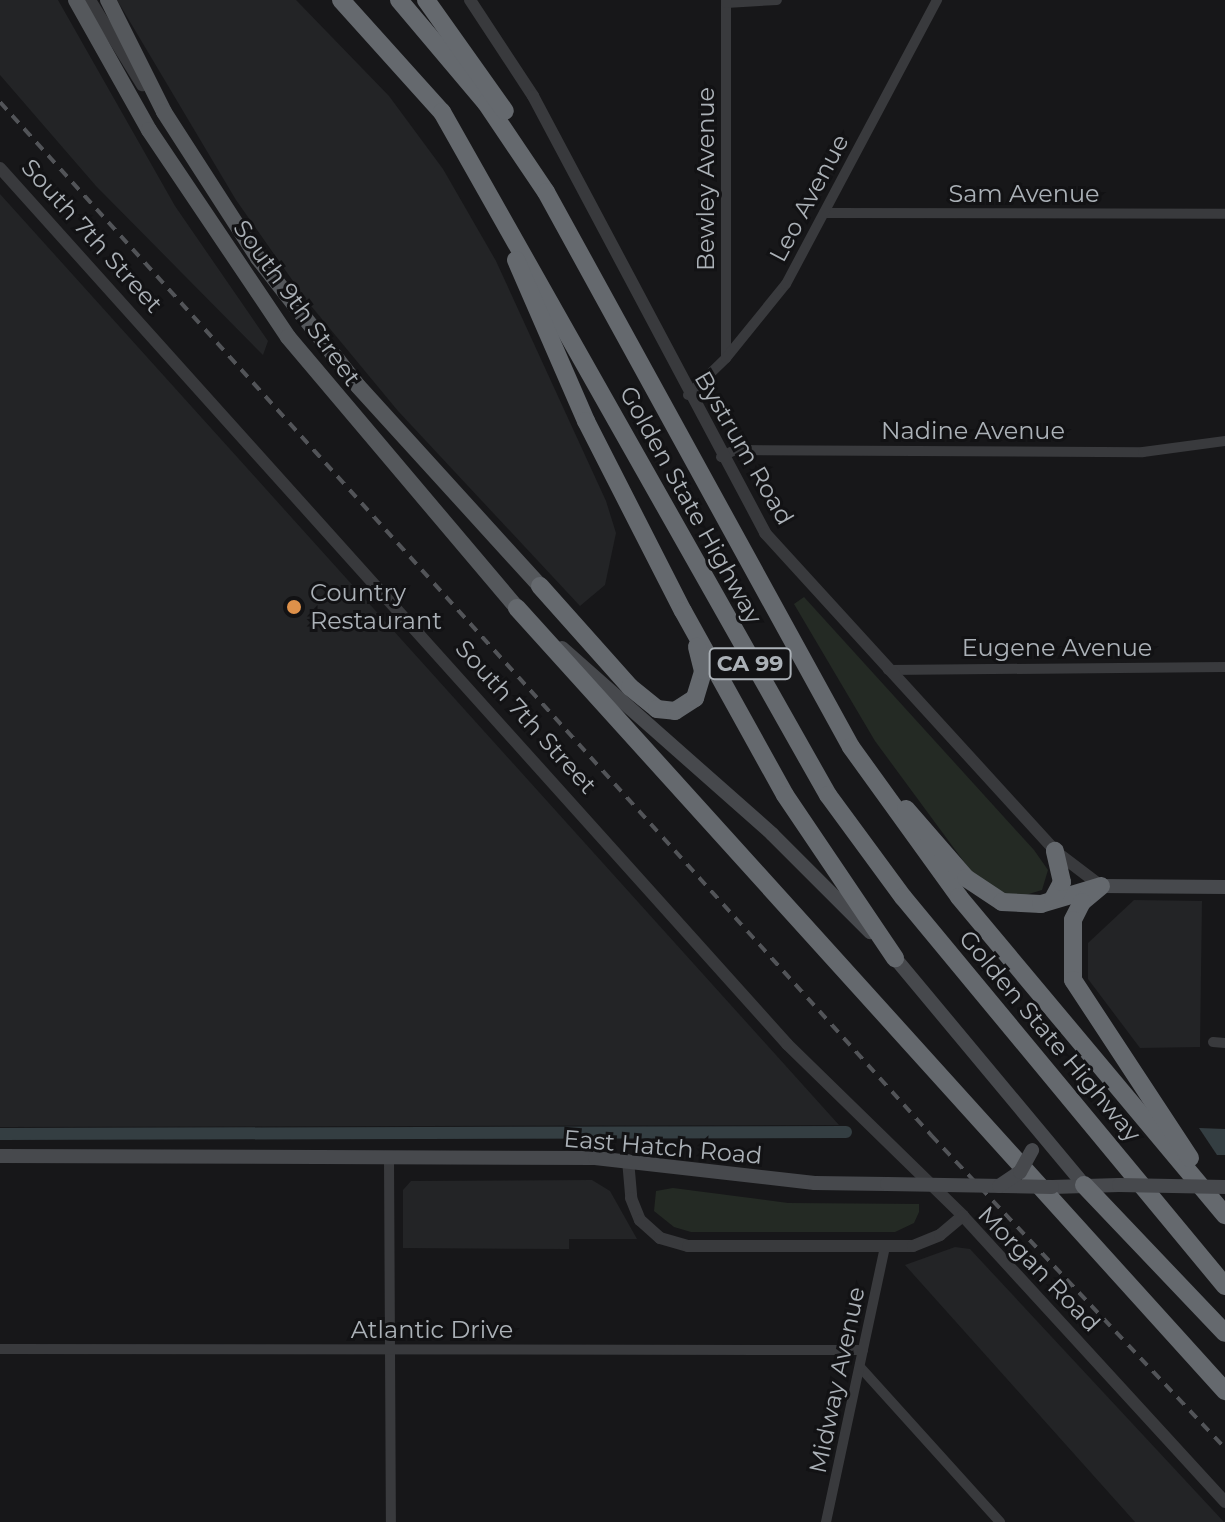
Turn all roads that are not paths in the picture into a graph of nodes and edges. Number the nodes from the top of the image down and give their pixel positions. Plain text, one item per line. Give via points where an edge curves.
1 (76, 0) edge
2 (90, 0) edge
3 (108, 0) edge
4 (341, 0) edge
5 (399, 0) edge
6 (426, 0) edge
7 (470, 0) edge
8 (777, 0) edge
9 (937, 0) edge
10 (726, 2) edge
11 (164, 112) junction
12 (0, 168) edge
13 (485, 184) junction
14 (546, 192) junction
15 (824, 213) junction
16 (1225, 214) edge
17 (258, 258) junction
18 (240, 270) junction
19 (726, 358) junction
20 (688, 395) junction
21 (1225, 441) edge
22 (721, 457) junction
23 (540, 586) joint
24 (517, 608) junction
25 (683, 611) junction
26 (1225, 667) edge
27 (888, 670) junction
28 (851, 747) junction
29 (1055, 851) junction
30 (1101, 886) junction
31 (1225, 887) edge
32 (1053, 899) junction
33 (895, 958) junction
34 (1213, 1042) dead end
35 (1225, 1043) edge
36 (1023, 1111) junction
37 (0, 1156) edge
38 (389, 1159) junction
39 (628, 1160) junction
40 (1084, 1185) junction
41 (999, 1186) junction
42 (1225, 1187) edge
43 (1224, 1213) edge
44 (963, 1216) junction
45 (885, 1246) junction
46 (1225, 1286) edge
47 (1225, 1333) edge
48 (0, 1349) edge
49 (390, 1350) junction
50 (863, 1350) junction
51 (860, 1367) junction
52 (1225, 1391) edge
53 (1225, 1502) edge
54 (391, 1522) edge
55 (826, 1522) edge
56 (1000, 1522) edge

1 - 18 main road, South 9th Street via 149,130
2 - 11 street
3 - 11 main road, South 9th Street
4 - 13 highway, Golden State Highway / CA 99 via 442,112
5 - 14 highway, Golden State Highway / CA 99 via 477,91
6 - 14 highway via 491,88
7 - 20 street, Bystrum Road via 533,96
8 - 10 street
9 - 15 street, Leo Avenue
10 - 19 street, Bewley Avenue
11 - 17 main road, South 9th Street
12 - 44 street, South 7th Street via 787,1044
13 - 25 highway via 586,421
13 - 46 highway, Golden State Highway / CA 99 via 828,795 903,897
14 - 28 highway, Golden State Highway / CA 99
15 - 16 street, Sam Avenue
15 - 19 street, Leo Avenue via 786,284
17 - 18 main road
17 - 23 main road, South 9th Street via 358,386
18 - 24 main road, South 9th Street via 344,407
19 - 20 street, Leo Avenue
20 - 22 street, Bystrum Road
21 - 22 street, Nadine Avenue via 1143,452 735,450
22 - 27 street, Bystrum Road via 765,533
23 - 25 highway via 630,687 657,709 675,711 689,704 702,686 700,655
24 - 33 main road via 772,834
24 - 52 highway
25 - 33 highway via 800,820
26 - 27 street, Eugene Avenue
27 - 29 street, Bystrum Road
28 - 32 highway via 979,890 1015,905
28 - 43 highway, Golden State Highway / CA 99 via 959,897
29 - 30 street, Bystrum Road
29 - 32 highway via 1062,882
30 - 31 main road
30 - 32 highway
30 - 43 highway via 1082,902 1073,920 1073,980
33 - 36 main road
34 - 35 street
36 - 40 main road
36 - 41 main road, bridge via 1032,1150 1020,1172
37 - 38 main road, East Hatch Road
38 - 39 main road, East Hatch Road
38 - 49 street
39 - 41 main road, East Hatch Road, bridge via 815,1183
39 - 45 street, Morgan Road via 631,1198 640,1220 673,1244
40 - 41 main road, East Hatch Road, bridge
40 - 42 main road, East Hatch Road, bridge
40 - 47 highway
44 - 45 street, Morgan Road via 928,1240
44 - 53 street, Morgan Road
45 - 50 street, Midway Avenue
48 - 49 street, Atlantic Drive
49 - 50 street, Atlantic Drive
49 - 54 street
50 - 51 street, Midway Avenue
51 - 55 street, Midway Avenue
51 - 56 street

